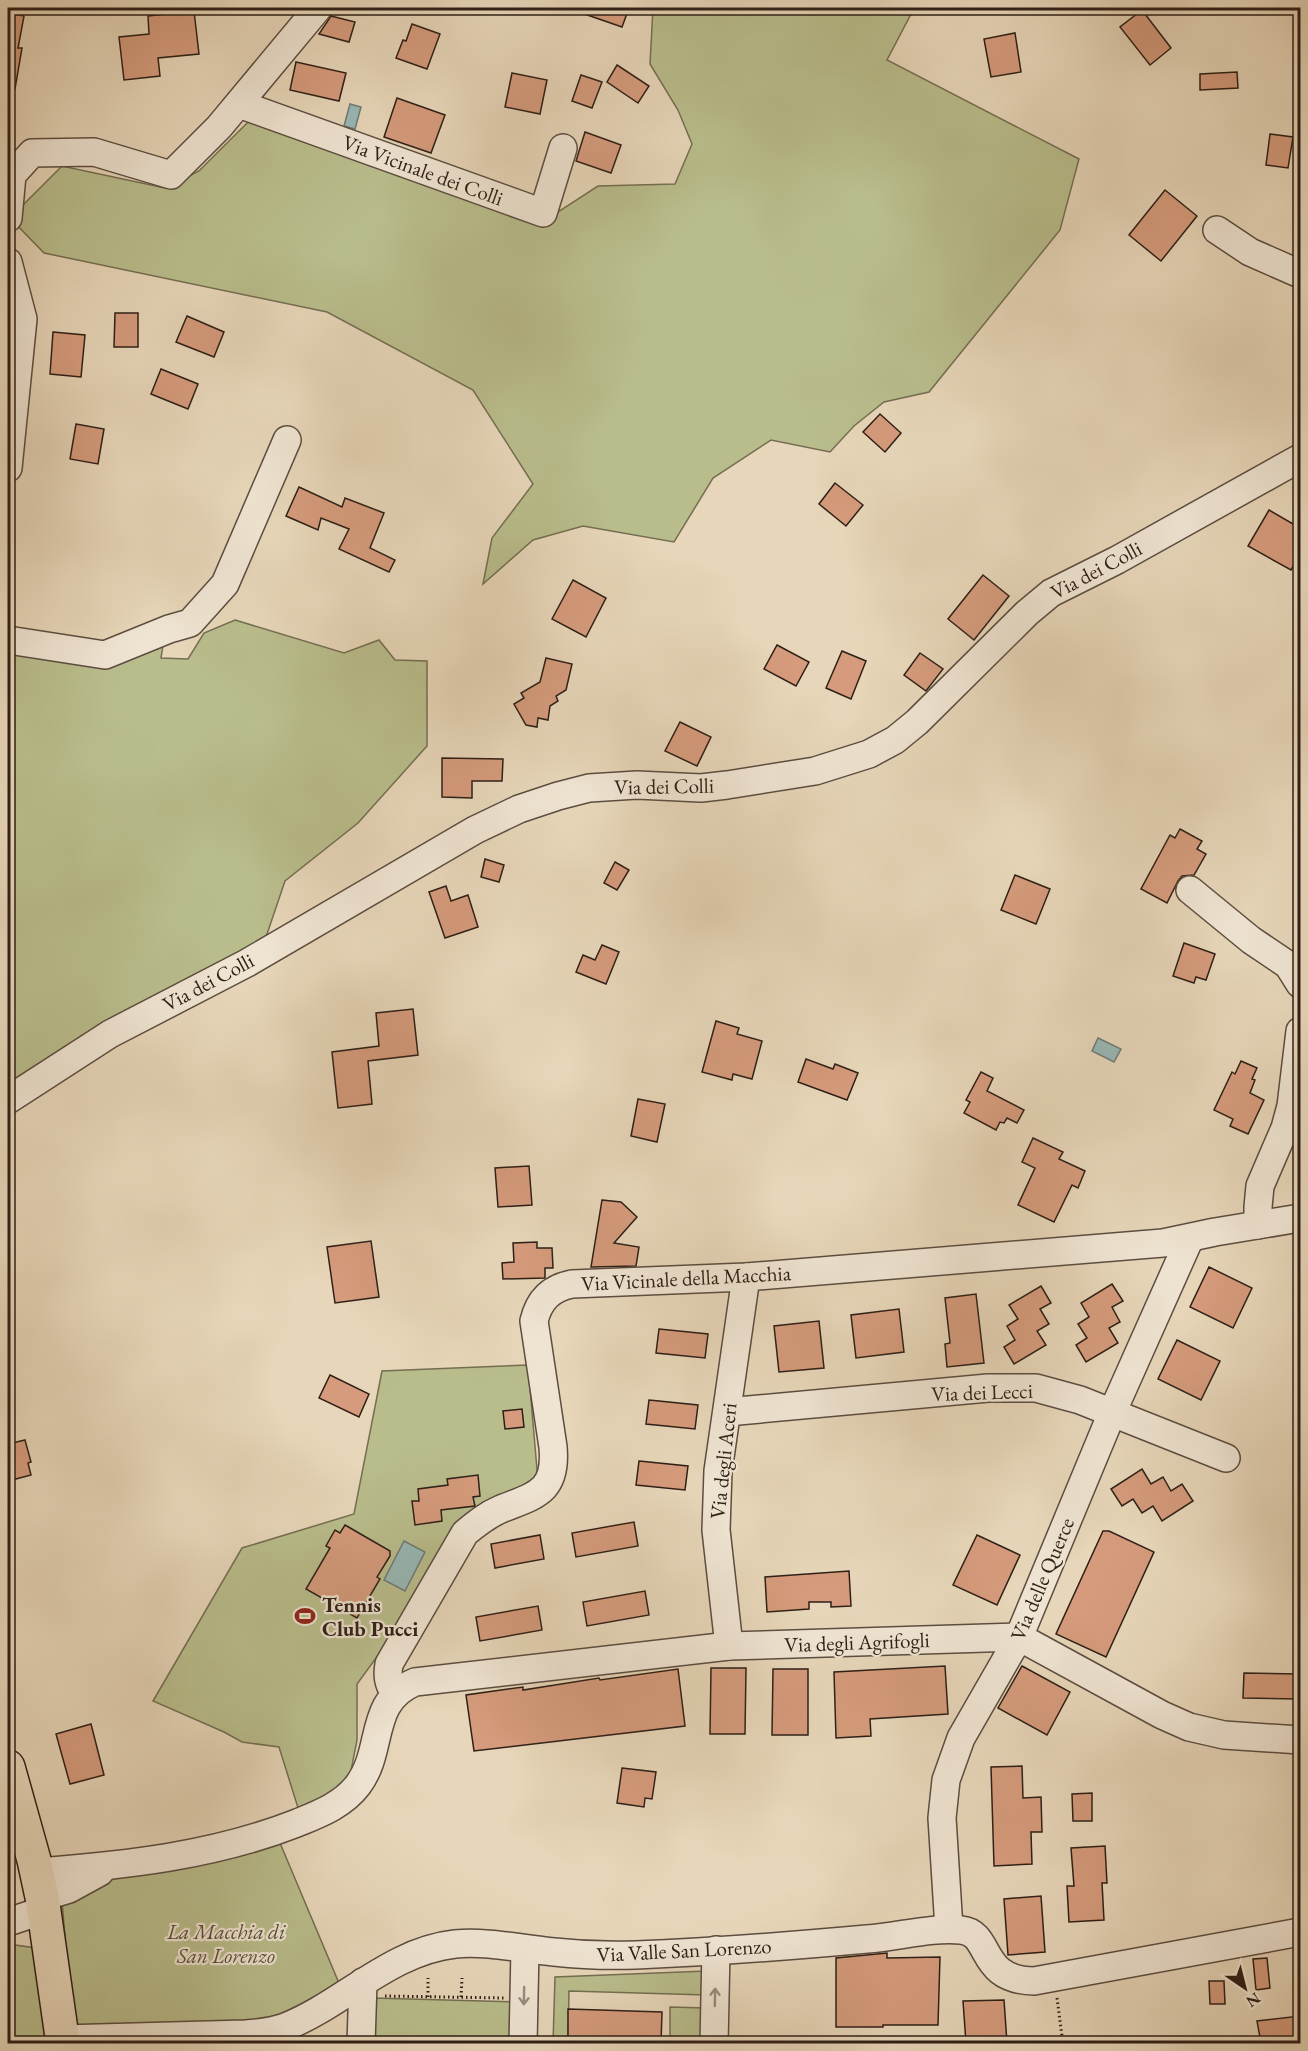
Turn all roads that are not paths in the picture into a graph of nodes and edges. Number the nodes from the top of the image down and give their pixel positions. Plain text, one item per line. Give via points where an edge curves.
1 (318, 8) edge
2 (239, 104) junction
3 (563, 148) dead end
4 (8, 218) edge
5 (1217, 230) dead end
6 (8, 262) edge
7 (1300, 274) edge
8 (12, 377) edge
9 (287, 440) dead end
10 (1300, 458) edge
11 (8, 468) edge
12 (8, 640) edge
13 (1190, 890) dead end
14 (1300, 984) edge
15 (1300, 1030) edge
16 (8, 1100) edge
17 (1300, 1218) edge
18 (1258, 1225) junction
19 (1190, 1238) junction
20 (746, 1277) junction
21 (727, 1412) junction
22 (1112, 1413) junction
23 (1226, 1458) dead end
24 (1019, 1637) junction
25 (729, 1646) junction
26 (395, 1694) junction
27 (1300, 1740) edge
28 (8, 1769) edge
29 (41, 1893) junction
30 (8, 1922) edge
31 (949, 1929) junction
32 (1300, 1932) edge
33 (525, 1948) junction
34 (716, 1950) junction
35 (368, 1980) junction
36 (62, 2041) edge
37 (361, 2043) edge
38 (523, 2043) edge
39 (714, 2043) edge

1 - 2 street
2 - 3 street, Via Vicinale dei Colli via 543,213
2 - 4 street via 171,175 94,152 32,153 12,175
5 - 7 street via 1250,252
6 - 8 street via 23,319
8 - 11 street
9 - 12 street via 225,584 190,623 105,655
10 - 16 street, Via dei Colli via 1052,593 917,722 869,754 815,771 727,785 589,788 519,809 475,830 247,963 110,1034
13 - 14 street via 1288,965
15 - 18 street via 1291,1106 1260,1186
17 - 18 street, Via Vicinale della Macchia
18 - 19 street, Via Vicinale della Macchia
19 - 20 street, Via Vicinale della Macchia via 1163,1244
19 - 22 street, Via delle Querce
20 - 21 street, Via degli Aceri
20 - 26 street, Via Vicinale della Macchia via 572,1284 544,1297 534,1326 555,1462 552,1476 533,1497 482,1519 465,1533 389,1664 389,1685
21 - 22 street, Via dei Lecci via 1014,1387 1061,1393
21 - 25 street, Via degli Aceri via 718,1470 716,1530
22 - 23 street, Via dei Lecci
22 - 24 street, Via delle Querce
24 - 25 street, Via degli Agrifogli
24 - 27 street via 1189,1727 1237,1737
24 - 31 street, Via delle Querce via 961,1738 946,1780 942,1818
25 - 26 street, Via degli Agrifogli via 423,1680
26 - 29 street via 379,1722 367,1770 353,1791 334,1806 247,1841 112,1866
28 - 29 main road
29 - 30 street
29 - 36 main road
31 - 32 street, Via Valle San Lorenzo via 975,1935 996,1969 1006,1976 1026,1980
31 - 34 street, Via Valle San Lorenzo
33 - 34 street, Via Valle San Lorenzo via 582,1955
33 - 35 street, Via Valle San Lorenzo via 447,1945 407,1958
33 -> 38 street
39 -> 34 street
35 - 36 street, Via Valle San Lorenzo via 298,2021 272,2031
35 - 37 street

